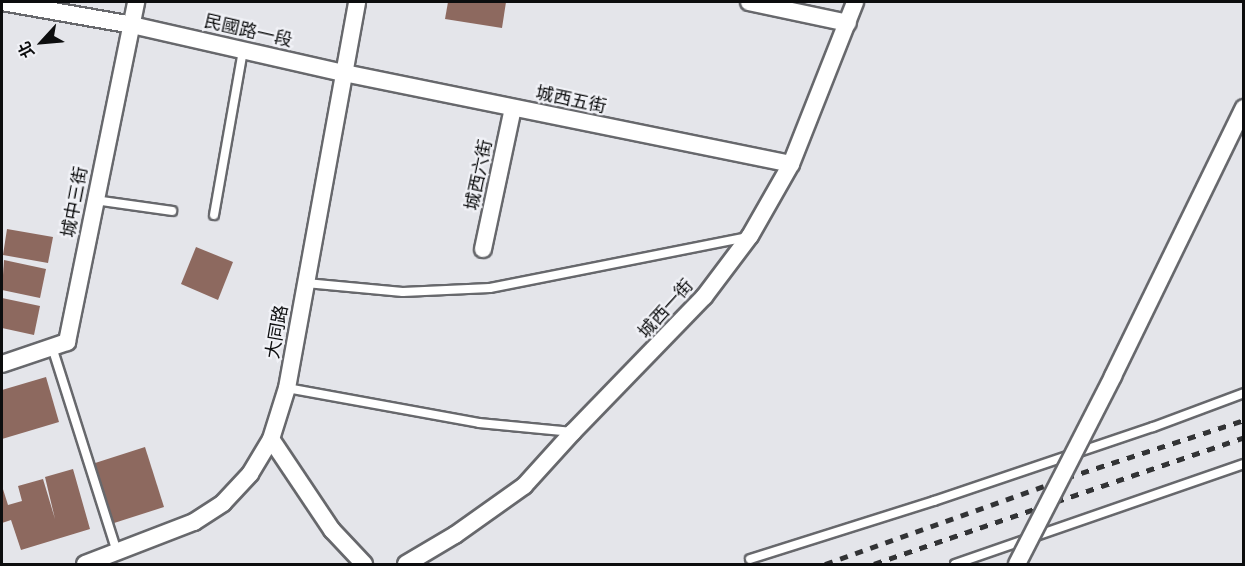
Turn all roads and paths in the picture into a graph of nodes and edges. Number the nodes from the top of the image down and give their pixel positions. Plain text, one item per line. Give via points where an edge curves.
1 (2, 2) edge
2 (136, 2) edge
3 (357, 2) edge
4 (749, 2) edge
5 (855, 2) edge
6 (848, 23) junction
7 (132, 25) junction
8 (243, 50) junction
9 (344, 73) junction
10 (513, 108) junction
11 (1244, 108) edge
12 (791, 164) junction
13 (95, 200) junction
14 (172, 211) dead end
15 (214, 215) dead end
16 (750, 236) junction
17 (483, 249) dead end
18 (306, 283) junction
19 (52, 347) junction
20 (2, 364) edge
21 (287, 388) junction
22 (1244, 393) edge
23 (573, 432) junction
24 (271, 440) junction
25 (1244, 464) edge
26 (109, 558) edge
27 (750, 558) dead end
28 (85, 564) edge
29 (364, 564) edge
30 (406, 564) edge
31 (955, 564) edge
32 (1017, 564) edge

1 - 7 street, 民國路一段
2 - 7 street, 城中三街
3 - 9 street, 大同路
4 - 6 street
5 - 6 street, 城西一街
6 - 12 street, 城西一街
7 - 8 street, 民國路一段
7 - 13 street, 城中三街
8 - 9 street, 民國路一段
8 - 15 lane
9 - 10 street, 城西五街
9 - 18 street, 大同路
10 - 12 street, 城西五街
10 - 17 street, 城西六街
11 - 32 street, bridge
12 - 16 street, 城西一街
13 - 14 lane
13 - 19 street, 城中三街 via 67,342
16 - 18 lane via 598,269 478,289 403,292
16 - 23 street, 城西一街 via 704,297
18 - 21 street, 大同路
19 - 20 street, 城中三街
19 - 26 lane
21 - 23 lane via 479,423
21 - 24 street, 大同路
22 - 27 lane via 945,497
23 - 30 street, 城西一街 via 524,486
24 - 26 street, 大同路 via 250,474 223,503 194,522
24 - 29 street via 332,530
25 - 31 lane
26 - 28 street, 大同路

